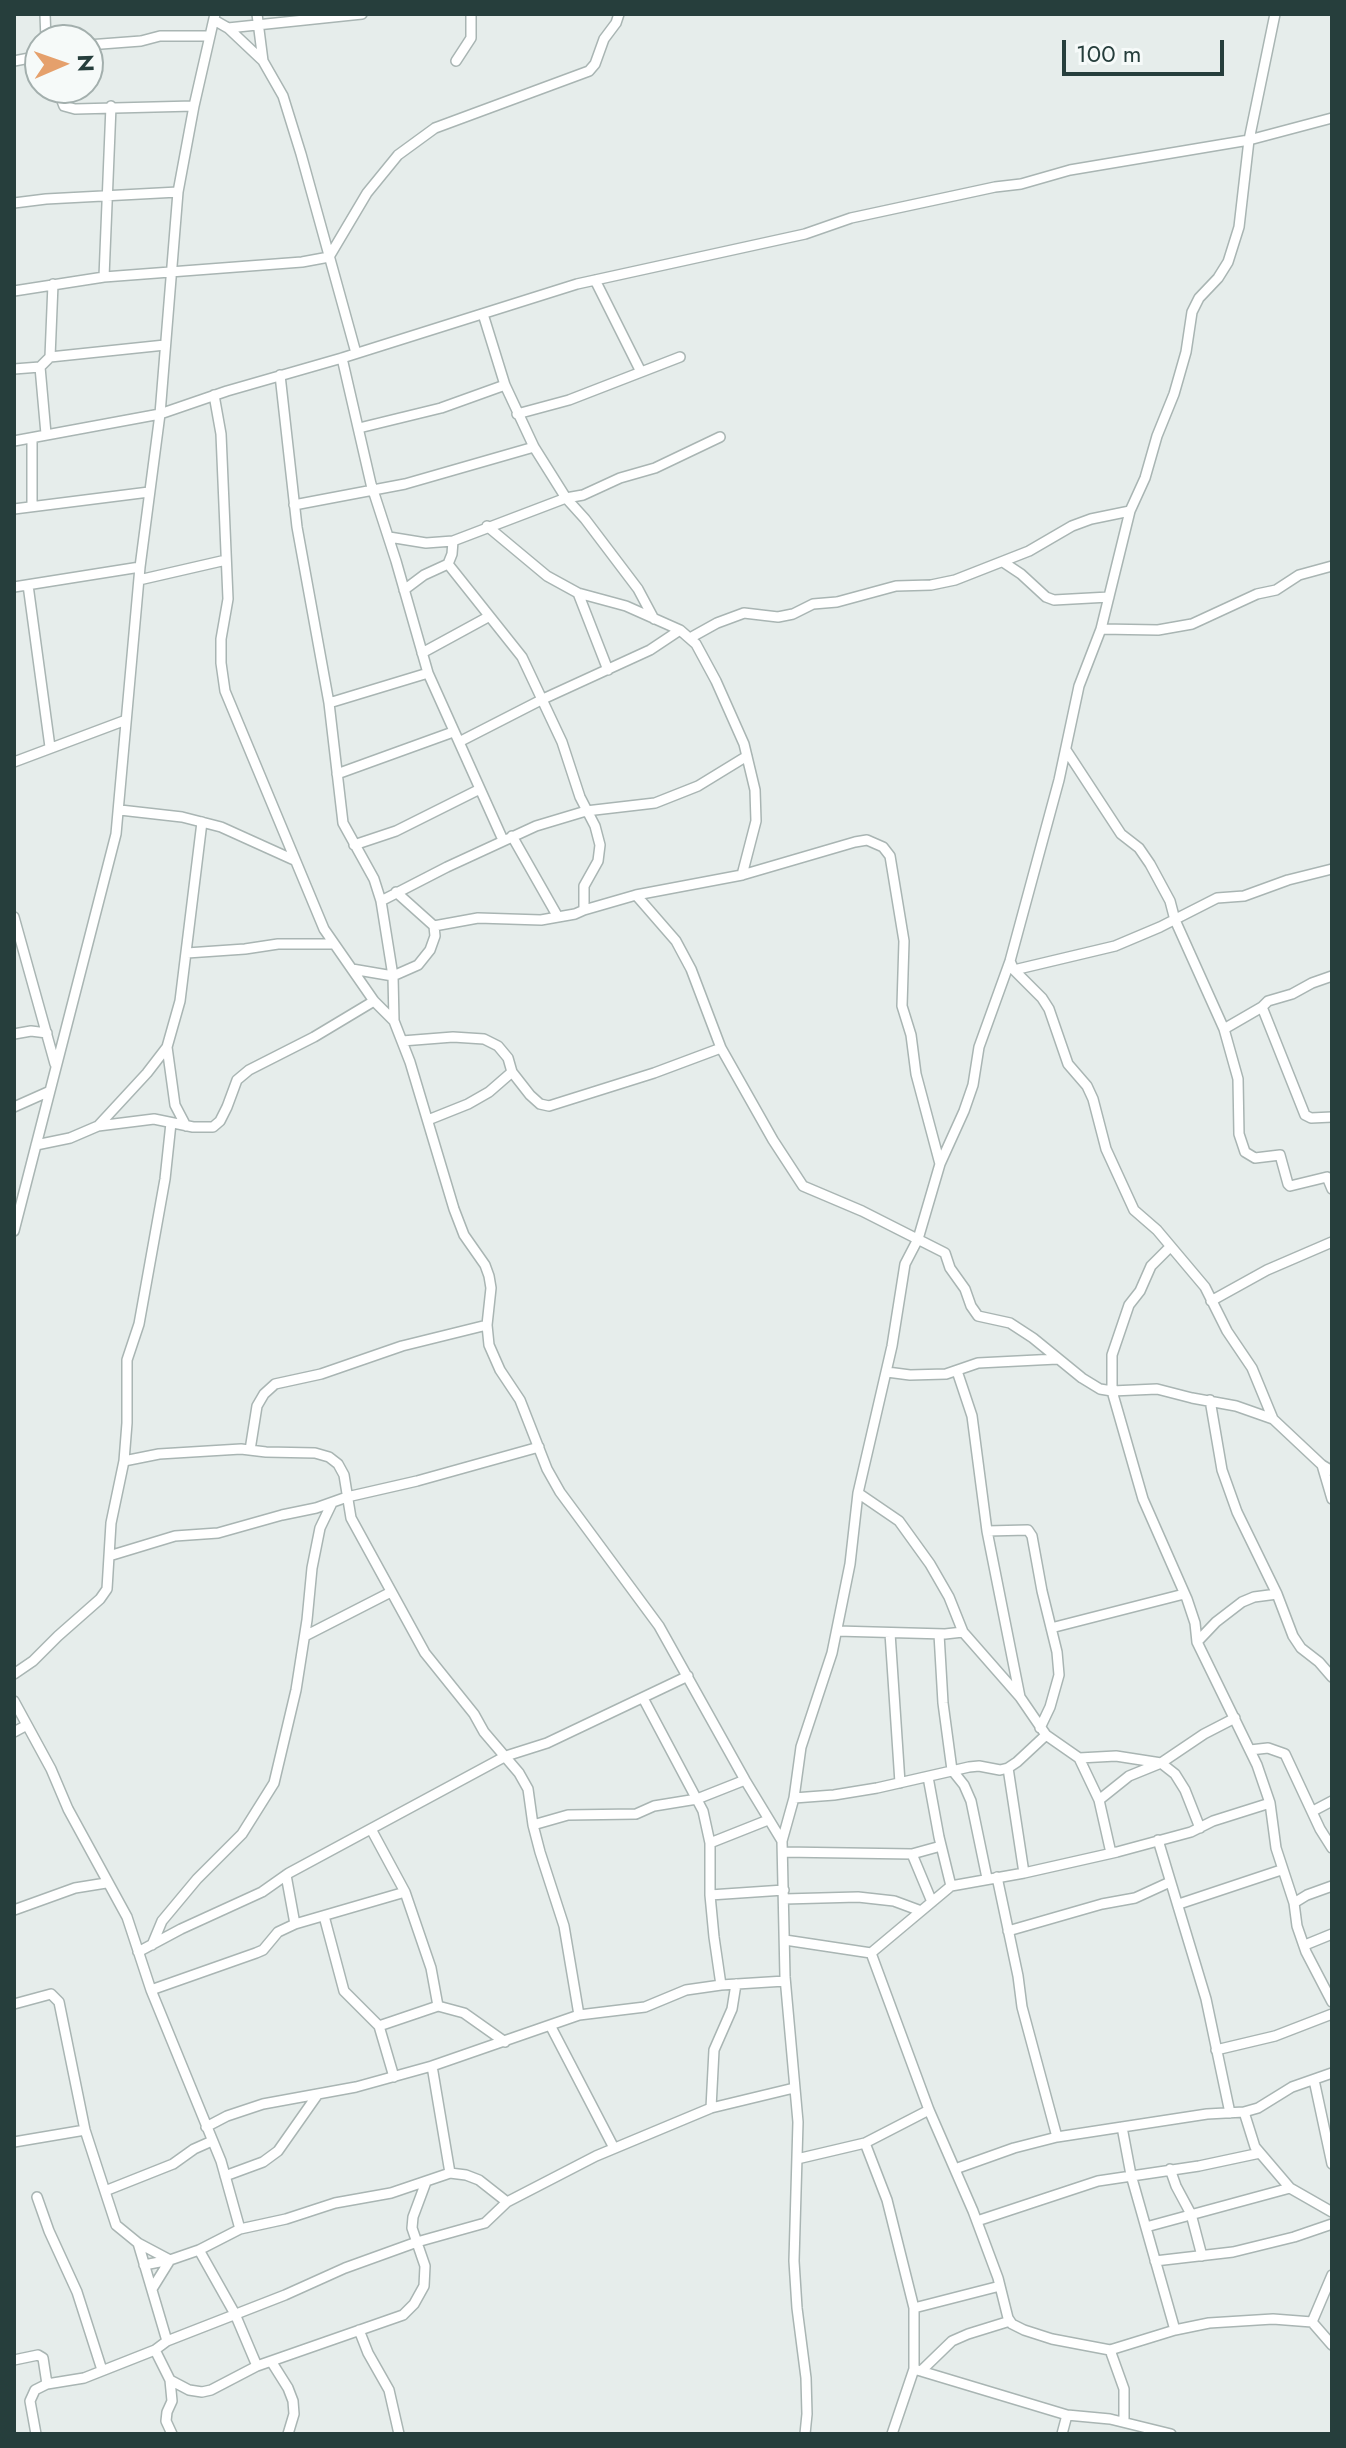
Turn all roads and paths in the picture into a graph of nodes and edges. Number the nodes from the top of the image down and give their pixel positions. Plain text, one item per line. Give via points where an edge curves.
1 (257, 14) edge
2 (362, 14) edge
3 (471, 14) edge
4 (619, 14) edge
5 (1275, 14) edge
6 (215, 17) edge
7 (259, 26) junction
8 (228, 28) junction
9 (210, 36) junction
10 (104, 44) edge
11 (263, 61) junction
12 (456, 61) dead end
13 (63, 104) edge
14 (111, 106) junction
15 (194, 106) junction
16 (1332, 118) edge
17 (1249, 140) junction
18 (178, 192) junction
19 (108, 195) junction
20 (14, 203) edge
21 (329, 257) junction
22 (171, 270) junction
23 (104, 277) junction
24 (595, 280) junction
25 (53, 284) junction
26 (14, 291) edge
27 (483, 314) junction
28 (165, 345) junction
29 (356, 353) junction
30 (50, 357) junction
31 (680, 357) dead end
32 (342, 358) junction
33 (40, 367) junction
34 (14, 369) edge
35 (641, 372) junction
36 (280, 375) junction
37 (505, 385) junction
38 (214, 395) junction
39 (160, 414) junction
40 (517, 414) junction
41 (359, 428) junction
42 (46, 434) junction
43 (720, 437) dead end
44 (32, 438) junction
45 (14, 441) edge
46 (534, 447) junction
47 (149, 492) junction
48 (374, 492) junction
49 (566, 498) junction
50 (32, 505) junction
51 (294, 505) junction
52 (14, 509) edge
53 (1130, 511) junction
54 (487, 526) junction
55 (389, 537) junction
56 (453, 541) junction
57 (226, 560) junction
58 (1003, 562) junction
59 (448, 564) junction
60 (1332, 566) edge
61 (140, 567) junction
62 (139, 580) junction
63 (28, 585) junction
64 (14, 587) edge
65 (404, 590) junction
66 (578, 593) junction
67 (1109, 597) junction
68 (488, 617) junction
69 (654, 619) junction
70 (1101, 629) junction
71 (680, 630) junction
72 (690, 638) junction
73 (422, 653) junction
74 (608, 670) junction
75 (428, 673) junction
76 (543, 699) junction
77 (329, 703) junction
78 (126, 720) junction
79 (453, 732) junction
80 (459, 742) junction
81 (50, 747) junction
82 (1066, 750) junction
83 (747, 756) junction
84 (14, 762) edge
85 (337, 774) junction
86 (480, 789) junction
87 (120, 810) junction
88 (586, 811) junction
89 (202, 822) junction
90 (508, 838) junction
91 (354, 845) junction
92 (294, 860) junction
93 (1332, 869) edge
94 (742, 875) junction
95 (396, 892) junction
96 (636, 895) junction
97 (381, 901) junction
98 (584, 910) junction
99 (14, 917) edge
100 (558, 917) junction
101 (1175, 920) junction
102 (434, 926) junction
103 (334, 944) junction
104 (187, 953) junction
105 (1012, 966) junction
106 (352, 969) junction
107 (393, 976) junction
108 (1332, 976) edge
109 (374, 1001) junction
110 (1262, 1007) junction
111 (394, 1021) junction
112 (1224, 1029) junction
113 (47, 1033) junction
114 (14, 1034) edge
115 (402, 1041) junction
116 (167, 1047) junction
117 (721, 1048) junction
118 (56, 1067) junction
119 (512, 1072) junction
120 (50, 1091) junction
121 (175, 1105) junction
122 (14, 1107) edge
123 (1332, 1117) edge
124 (154, 1119) junction
125 (428, 1120) junction
126 (171, 1123) junction
127 (98, 1126) junction
128 (186, 1126) junction
129 (36, 1145) junction
130 (940, 1164) junction
131 (1332, 1189) edge
132 (14, 1231) edge
133 (918, 1239) junction
134 (1332, 1242) edge
135 (1170, 1247) junction
136 (1211, 1301) junction
137 (487, 1325) junction
138 (1057, 1359) junction
139 (957, 1371) junction
140 (887, 1372) junction
141 (1112, 1391) junction
142 (1210, 1400) junction
143 (1273, 1419) junction
144 (539, 1447) junction
145 (250, 1450) junction
146 (124, 1461) junction
147 (1322, 1465) junction
148 (1332, 1471) edge
149 (858, 1493) junction
150 (347, 1497) junction
151 (1332, 1499) edge
152 (332, 1503) junction
153 (987, 1531) junction
154 (109, 1556) junction
155 (391, 1592) junction
156 (1184, 1594) junction
157 (1277, 1594) junction
158 (1051, 1628) junction
159 (837, 1631) junction
160 (963, 1632) junction
161 (890, 1633) junction
162 (939, 1634) junction
163 (305, 1636) junction
164 (1197, 1642) junction
165 (14, 1674) edge
166 (688, 1676) junction
167 (1332, 1677) edge
168 (1020, 1697) junction
169 (643, 1698) junction
170 (14, 1701) edge
171 (1235, 1718) junction
172 (27, 1725) junction
173 (14, 1732) edge
174 (1043, 1732) junction
175 (1250, 1750) junction
176 (506, 1756) junction
177 (1079, 1758) junction
178 (1161, 1763) junction
179 (1008, 1768) junction
180 (952, 1770) junction
181 (928, 1777) junction
182 (745, 1780) junction
183 (900, 1783) junction
184 (794, 1798) junction
185 (697, 1799) junction
186 (1099, 1800) junction
187 (1332, 1801) edge
188 (1270, 1803) junction
189 (1313, 1811) junction
190 (768, 1820) junction
191 (533, 1825) junction
192 (1200, 1828) junction
193 (371, 1829) junction
194 (1158, 1840) junction
195 (710, 1843) junction
196 (782, 1846) junction
197 (941, 1846) junction
198 (1332, 1848) edge
199 (1111, 1853) junction
200 (912, 1854) junction
201 (1281, 1870) junction
202 (1024, 1873) junction
203 (286, 1875) junction
204 (992, 1878) junction
205 (1170, 1882) junction
206 (106, 1883) junction
207 (951, 1886) junction
208 (1332, 1886) edge
209 (405, 1892) junction
210 (710, 1895) junction
211 (784, 1895) junction
212 (932, 1902) junction
213 (1294, 1903) junction
214 (1179, 1904) junction
215 (14, 1910) edge
216 (921, 1911) junction
217 (324, 1916) junction
218 (295, 1924) junction
219 (1008, 1931) junction
220 (1332, 1934) edge
221 (785, 1940) junction
222 (151, 1945) junction
223 (1305, 1945) junction
224 (138, 1952) junction
225 (871, 1953) junction
226 (785, 1981) junction
227 (736, 1984) junction
228 (721, 1985) junction
229 (1329, 1986) edge
230 (151, 1990) junction
231 (1332, 2002) edge
232 (14, 2004) edge
233 (438, 2006) junction
234 (1332, 2014) edge
235 (579, 2015) junction
236 (550, 2025) junction
237 (379, 2026) junction
238 (505, 2042) junction
239 (1216, 2050) junction
240 (432, 2066) junction
241 (1332, 2073) edge
242 (394, 2077) junction
243 (1314, 2080) junction
244 (794, 2088) junction
245 (318, 2094) junction
246 (711, 2108) junction
247 (929, 2110) junction
248 (1244, 2112) junction
249 (1230, 2113) junction
250 (206, 2127) junction
251 (1122, 2127) junction
252 (85, 2130) junction
253 (1057, 2137) junction
254 (212, 2141) junction
255 (14, 2142) edge
256 (865, 2143) junction
257 (614, 2148) junction
258 (1260, 2153) junction
259 (797, 2159) junction
260 (1129, 2160) junction
261 (1332, 2164) edge
262 (955, 2169) junction
263 (1170, 2169) junction
264 (450, 2173) junction
265 (1144, 2173) junction
266 (1131, 2175) junction
267 (225, 2176) junction
268 (426, 2182) junction
269 (1290, 2188) junction
270 (105, 2191) junction
271 (37, 2197) dead end
272 (507, 2202) junction
273 (1332, 2212) edge
274 (1191, 2214) junction
275 (977, 2221) junction
276 (1332, 2224) edge
277 (1146, 2227) junction
278 (240, 2229) junction
279 (417, 2242) junction
280 (138, 2243) junction
281 (199, 2250) junction
282 (1202, 2256) junction
283 (170, 2260) junction
284 (1155, 2261) junction
285 (144, 2265) junction
286 (1332, 2275) edge
287 (1000, 2286) junction
288 (152, 2289) junction
289 (914, 2308) junction
290 (235, 2314) junction
291 (1010, 2321) junction
292 (1312, 2322) junction
293 (359, 2330) junction
294 (1175, 2330) junction
295 (167, 2341) junction
296 (1332, 2345) edge
297 (155, 2350) junction
298 (1110, 2350) junction
299 (14, 2360) edge
300 (271, 2361) junction
301 (257, 2366) junction
302 (102, 2370) junction
303 (918, 2370) junction
304 (170, 2380) junction
305 (47, 2384) junction
306 (1067, 2415) junction
307 (1124, 2422) junction
308 (1158, 2432) edge
309 (36, 2434) edge
310 (172, 2434) edge
311 (288, 2434) edge
312 (399, 2434) edge
313 (805, 2434) edge
314 (892, 2434) edge
315 (1062, 2434) edge
316 (1171, 2434) edge

1 - 7 street
2 - 7 street
3 - 12 street via 471,38
4 - 21 street via 589,71 435,128 398,155 367,193
5 - 17 street
6 - 8 street
6 - 9 street
7 - 8 street
7 - 11 street
8 - 11 street
9 - 10 street
9 - 15 street
11 - 21 street via 283,96
13 - 14 street via 75,109
14 - 15 street
14 - 19 street
15 - 18 street
16 - 17 street
17 - 24 street via 1070,170
17 - 53 street via 1239,227 1228,262 1192,312 1174,394
18 - 19 street
18 - 22 street
19 - 20 street
19 - 23 street
21 - 22 street
21 - 29 street
22 - 23 street
22 - 28 street
23 - 25 street
24 - 27 street
24 - 35 street
25 - 26 street
25 - 30 street
27 - 29 street
27 - 37 street
28 - 30 street
28 - 39 street
29 - 32 street
30 - 33 street
31 - 35 street
32 - 36 street
32 - 41 street
33 - 34 street
33 - 42 street
35 - 40 street
36 - 38 street
36 - 51 street
37 - 40 street
37 - 41 street
38 - 39 street
38 - 57 street via 221,434
39 - 42 street
39 - 47 street
40 - 46 street
41 - 48 street
42 - 44 street
43 - 49 street via 655,468
44 - 45 street
44 - 50 street
46 - 48 street
46 - 49 street
47 - 50 street
47 - 61 street
48 - 51 street
48 - 55 street
49 - 54 street
49 - 69 street via 638,589
50 - 52 street
51 - 77 street
53 - 58 street via 1081,522
53 - 67 street
54 - 56 street
54 - 66 street via 547,576
55 - 56 street
55 - 65 street
56 - 59 street
57 - 62 street
57 - 92 street via 228,599 221,639 225,691
58 - 67 street via 1054,600
58 - 72 street via 955,580 896,586 778,617 744,613
59 - 65 street
59 - 68 street
60 - 70 street via 1299,575 1276,590 1192,624 1158,630
61 - 62 street
61 - 63 street
62 - 78 street
63 - 64 street
63 - 81 street
65 - 73 street
66 - 69 street
66 - 74 street
67 - 70 street
68 - 73 street
68 - 76 street via 522,657
69 - 71 street
70 - 82 street via 1079,686
71 - 72 street
71 - 74 street
72 - 83 street via 716,681
73 - 75 street
74 - 76 street
75 - 77 street
75 - 79 street
76 - 80 street
76 - 88 street
77 - 85 street
78 - 81 street
78 - 87 street
79 - 80 street
79 - 85 street
80 - 86 street
81 - 84 street
82 - 101 street via 1121,834 1150,864
82 - 105 street
83 - 88 street via 698,786 655,803
83 - 94 street via 756,821
85 - 91 street via 343,823
86 - 90 street
86 - 91 street via 396,831
87 - 89 street
87 - 118 street
88 - 90 street
88 - 98 street via 600,845 584,886
89 - 92 street
89 - 104 street
90 - 95 street
90 - 100 street
91 - 97 street
92 - 103 street
93 - 101 street via 1244,896 1217,898
94 - 96 street
94 - 130 street via 867,840 890,856 904,941 902,1006
95 - 97 street
95 - 102 street
96 - 98 street
96 - 117 street via 676,941
97 - 107 street
98 - 100 street
99 - 113 street
100 - 102 street via 478,918
101 - 105 street via 1115,946
101 - 112 street
102 - 107 street via 430,950 418,965
103 - 104 street
103 - 106 street
104 - 116 street
105 - 130 street via 979,1047 964,1111
105 - 135 street via 1049,1009 1068,1064 1093,1099 1106,1149 1134,1210
106 - 107 street
106 - 109 street
107 - 111 street
108 - 110 street
109 - 111 street
109 - 128 street via 249,1070 237,1080 213,1127
110 - 112 street
110 - 123 street via 1303,1112 1311,1118
111 - 115 street
112 - 131 street via 1238,1079 1239,1134 1245,1152 1255,1158 1280,1155 1290,1186 1327,1177
113 - 114 street
113 - 118 street
115 - 119 street via 484,1039 498,1046
115 - 125 street
116 - 121 street
116 - 127 street
117 - 119 street via 549,1106 530,1095
117 - 133 street via 803,1186
118 - 120 street
119 - 125 street via 489,1092
120 - 122 street
120 - 129 street
121 - 124 street
121 - 128 street
124 - 126 street
124 - 127 street
125 - 137 street via 464,1235 489,1276
126 - 128 street
126 - 146 street via 139,1324 127,1360
127 - 129 street
129 - 132 street
130 - 133 street
133 - 138 street via 945,1253 978,1316 1010,1323
133 - 140 street via 905,1264
134 - 136 street
135 - 136 street
135 - 141 street via 1151,1266 1129,1305 1112,1355
136 - 143 street via 1252,1368
137 - 144 street via 494,1358 520,1400
137 - 145 street via 275,1384 257,1406
138 - 139 street via 991,1362
138 - 141 street via 1100,1389
139 - 140 street
139 - 153 street via 972,1416
140 - 149 street
141 - 142 street via 1157,1389
141 - 156 street via 1143,1499
142 - 143 street
142 - 157 street via 1222,1470
143 - 147 street
144 - 150 street
144 - 166 street via 560,1492 651,1615
145 - 146 street
145 - 150 street via 329,1457 344,1475
146 - 154 street
147 - 148 street
147 - 151 street
149 - 159 street
149 - 160 street via 899,1521 914,1540 949,1597
150 - 152 street
150 - 155 street via 351,1518
152 - 154 street via 218,1533 175,1536
152 - 163 street via 320,1528
153 - 158 street via 1031,1532
153 - 168 street
154 - 165 street via 107,1589 100,1599
155 - 163 street
155 - 176 street via 425,1653
156 - 158 street
156 - 164 street
157 - 164 street via 1242,1602
157 - 167 street via 1293,1636
158 - 174 street via 1059,1675
159 - 161 street
159 - 184 street via 801,1747
160 - 162 street
160 - 168 street
161 - 162 street
161 - 183 street
162 - 180 street
163 - 222 street via 274,1783 242,1834 162,1921
164 - 171 street
166 - 169 street
166 - 182 street
168 - 174 street
169 - 176 street via 547,1743
169 - 185 street
170 - 172 street
171 - 175 street
171 - 178 street
172 - 173 street
172 - 206 street
174 - 177 street
174 - 179 street
175 - 188 street
175 - 189 street via 1268,1748 1285,1754
176 - 191 street via 528,1789
176 - 193 street
177 - 178 street via 1116,1756
177 - 186 street
178 - 186 street via 1129,1776
178 - 192 street via 1185,1790
179 - 180 street
179 - 202 street
180 - 181 street
180 - 204 street via 971,1801
181 - 183 street
181 - 197 street
182 - 185 street
182 - 190 street
183 - 184 street
184 - 196 street
185 - 191 street via 636,1814 568,1815
185 - 195 street
186 - 199 street
187 - 189 street
188 - 192 street
188 - 201 street
189 - 198 street
190 - 195 street
190 - 196 street
191 - 235 street via 564,1926
192 - 194 street
193 - 203 street
193 - 209 street
194 - 199 street
194 - 205 street
195 - 210 street
196 - 200 street
196 - 211 street
197 - 200 street
197 - 207 street
199 - 202 street
200 - 212 street
201 - 213 street
201 - 214 street
202 - 204 street
203 - 218 street
203 - 222 street via 262,1892
204 - 207 street
204 - 219 street
205 - 214 street
205 - 219 street via 1135,1898
206 - 215 street
206 - 224 street via 127,1917
207 - 212 street
208 - 213 street
209 - 217 street
209 - 233 street
210 - 211 street
210 - 228 street
211 - 216 street via 894,1901
211 - 221 street
212 - 216 street
213 - 223 street
214 - 239 street
216 - 225 street
217 - 218 street
217 - 237 street via 344,1991
218 - 230 street via 278,1932 263,1950
219 - 253 street
220 - 223 street
221 - 225 street
221 - 226 street
222 - 224 street
223 - 229 street
224 - 230 street
225 - 247 street
226 - 227 street
226 - 244 street
227 - 228 street
227 - 246 street via 732,2009 714,2050
228 - 235 street via 686,1990 645,2007
229 - 231 street
230 - 250 street
232 - 252 street via 51,1994 59,2002
233 - 237 street
233 - 238 street via 464,2013
234 - 239 street via 1275,2036
235 - 236 street
236 - 238 street
236 - 257 street
237 - 242 street
238 - 240 street
239 - 249 street
240 - 242 street
240 - 264 street
241 - 243 street
242 - 245 street
243 - 248 street
243 - 261 street
244 - 246 street
244 - 259 street
245 - 250 street via 263,2104
245 - 267 street via 278,2151
246 - 257 street
247 - 256 street
247 - 262 street
248 - 249 street
248 - 258 street
249 - 251 street
250 - 254 street
251 - 253 street
251 - 260 street
252 - 255 street
252 - 270 street
253 - 262 street
254 - 267 street
254 - 270 street via 173,2164
256 - 259 street
256 - 289 street via 887,2200
257 - 272 street
258 - 263 street
258 - 269 street
259 - 313 street via 794,2261 806,2378
260 - 265 street
260 - 266 street
262 - 275 street
263 - 265 street
263 - 274 street
264 - 268 street
264 - 272 street via 479,2180
265 - 266 street
266 - 275 street
266 - 277 street
267 - 278 street
268 - 278 street
268 - 279 street via 413,2217
269 - 273 street
269 - 274 street
270 - 280 street via 116,2225
271 - 302 street via 77,2292
272 - 279 street via 485,2223
274 - 277 street
274 - 282 street
275 - 287 street
276 - 282 street
277 - 284 street
278 - 281 street
279 - 290 street
279 - 293 street via 425,2266 424,2286 414,2304 403,2315
280 - 283 street
280 - 285 street
281 - 283 street
281 - 290 street
282 - 284 street
283 - 285 street
283 - 288 street
284 - 294 street
285 - 288 street
286 - 292 street
287 - 289 street
287 - 291 street
288 - 295 street
289 - 303 street
290 - 295 street
290 - 301 street
291 - 298 street via 1052,2339
291 - 303 street via 952,2341
292 - 294 street via 1273,2319
292 - 296 street
293 - 300 street
293 - 312 street via 389,2390
294 - 298 street
295 - 297 street
297 - 302 street
297 - 304 street
298 - 307 street via 1124,2389
299 - 305 street via 43,2358
300 - 301 street
300 - 311 street via 293,2401
301 - 304 street via 202,2392
302 - 305 street
303 - 306 street
303 - 314 street
304 - 310 street via 172,2401 166,2421
305 - 309 street via 35,2390 30,2401
306 - 307 street
306 - 315 street
307 - 308 street
308 - 316 street

